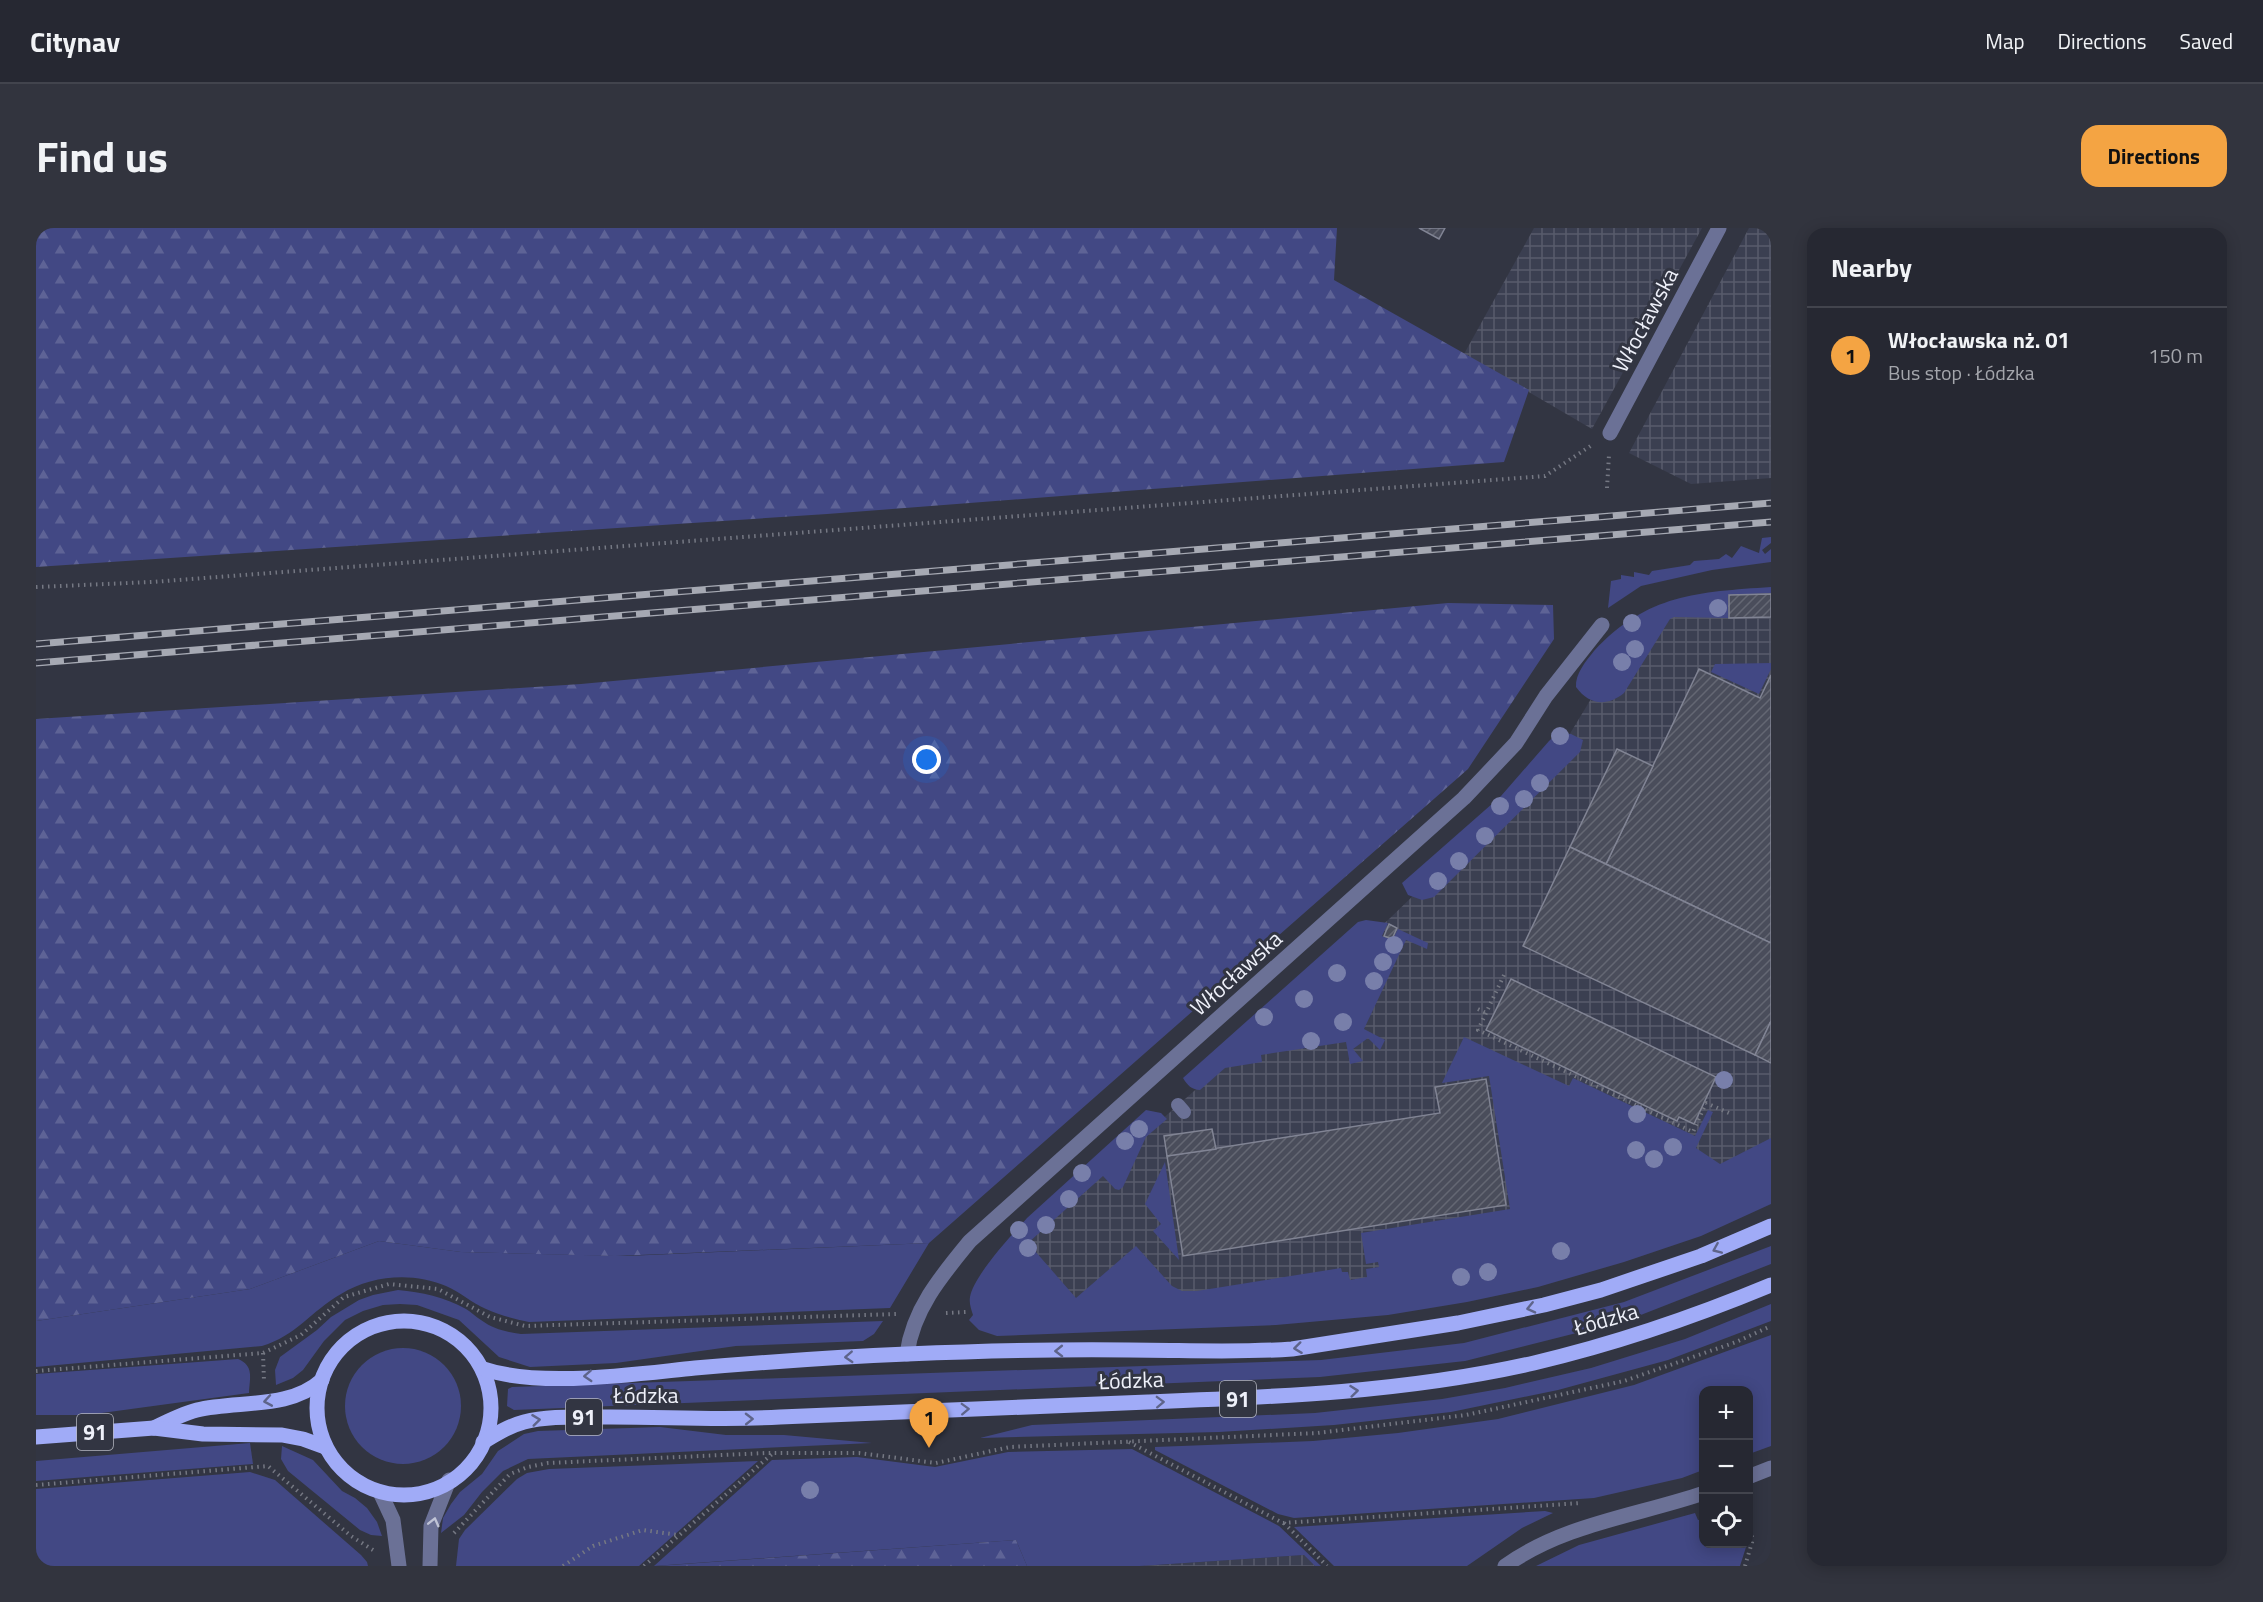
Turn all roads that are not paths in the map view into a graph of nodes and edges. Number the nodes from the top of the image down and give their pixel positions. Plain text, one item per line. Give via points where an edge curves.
1 (1719, 228) edge
2 (1610, 434) road end
3 (1602, 625) dead end
4 (1771, 1226) edge
5 (1771, 1285) edge
6 (907, 1354) junction
7 (483, 1369) junction
8 (322, 1380) junction
9 (154, 1428) junction
10 (36, 1437) edge
11 (483, 1442) junction
12 (325, 1447) junction
13 (1771, 1467) edge
14 (1753, 1475) edge
15 (449, 1480) junction
16 (380, 1492) junction
17 (1700, 1494) edge
18 (399, 1566) edge
19 (430, 1566) edge
20 (1505, 1566) edge

1 - 2 street, Włocławska
3 - 6 street, Włocławska via 1546,696 1516,743 1464,798 970,1241 941,1276 918,1314
4 -> 6 main road, Łódzka / 91 via 1701,1256 1590,1293 1506,1314 1344,1342 1266,1351
11 -> 5 main road, Łódzka / 91 via 513,1425 542,1419 747,1419 1244,1399 1399,1386 1534,1363 1623,1339
6 -> 7 main road, Łódzka / 91 via 576,1377 521,1377
7 - 8 main road, 91 via 468,1347 438,1327 417,1322 386,1323 350,1340 336,1354
7 - 11 main road, 91 via 491,1416
8 -> 9 main road, 91 via 290,1396 199,1410
8 - 12 main road, 91 via 316,1402
9 - 10 main road, 91
9 - 12 main road, 91 via 204,1434 282,1435
11 - 15 main road, 91
12 - 16 main road, 91 via 349,1477
13 - 14 street
15 - 16 main road, 91 via 419,1493
19 -> 15 street via 431,1526
16 - 18 street via 393,1520
17 - 20 street via 1581,1528 1526,1552

